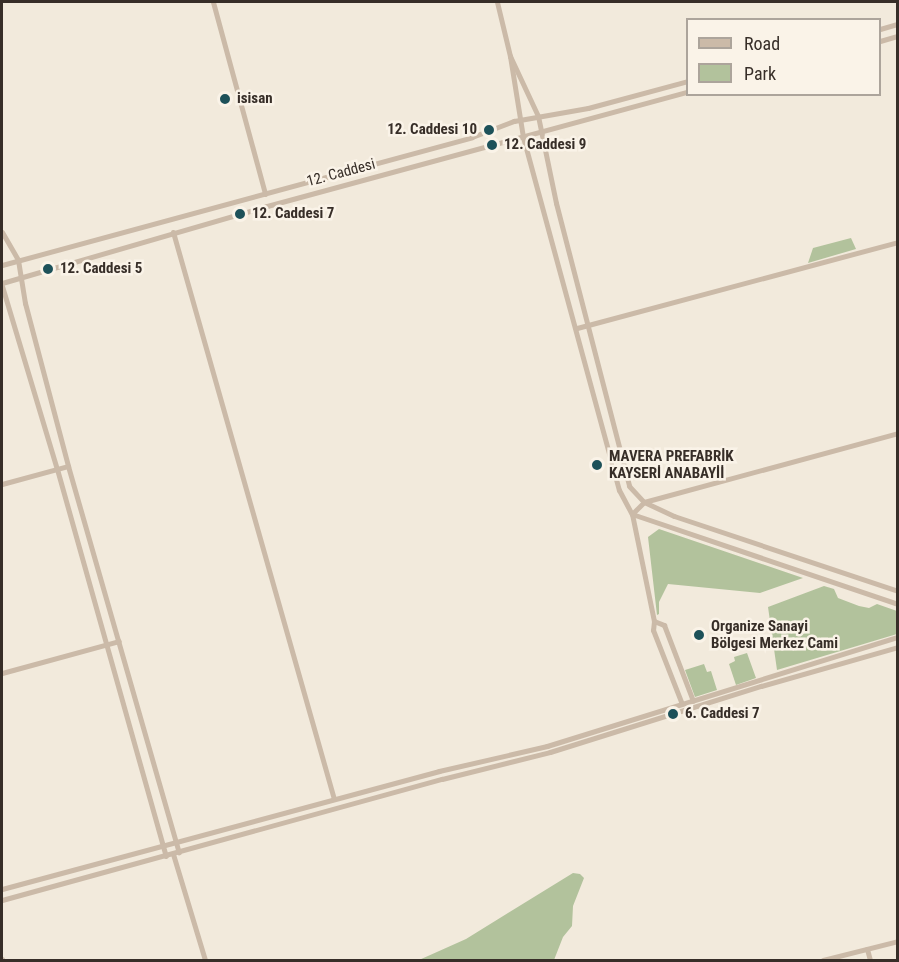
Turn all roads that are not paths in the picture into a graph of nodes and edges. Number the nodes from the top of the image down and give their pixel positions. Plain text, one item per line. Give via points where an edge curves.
1 (213, 2) edge
2 (497, 2) edge
3 (897, 24) edge
4 (881, 28) edge
5 (897, 36) edge
6 (881, 40) edge
7 (510, 56) junction
8 (686, 81) edge
9 (686, 92) edge
10 (538, 116) junction
11 (519, 120) junction
12 (542, 132) junction
13 (523, 137) junction
14 (265, 194) junction
15 (2, 232) edge
16 (173, 232) junction
17 (897, 242) edge
18 (18, 260) junction
19 (2, 265) edge
20 (22, 277) junction
21 (2, 285) edge
22 (587, 325) junction
23 (577, 328) junction
24 (897, 433) edge
25 (68, 466) junction
26 (57, 469) junction
27 (2, 484) edge
28 (644, 502) junction
29 (632, 514) junction
30 (897, 591) edge
31 (897, 604) edge
32 (654, 621) junction
33 (897, 637) edge
34 (120, 641) junction
35 (108, 644) junction
36 (897, 647) edge
37 (2, 673) edge
38 (693, 701) junction
39 (682, 704) junction
40 (334, 799) junction
41 (176, 840) junction
42 (163, 843) junction
43 (173, 854) junction
44 (17, 884) junction
45 (2, 889) edge
46 (20, 894) junction
47 (2, 900) edge
48 (897, 941) edge
49 (867, 949) junction
50 (205, 960) edge
51 (823, 960) edge
52 (870, 960) edge

1 - 14 street
2 - 7 street
3 - 4 street
5 - 6 street
7 - 10 street
7 - 11 street
8 - 10 street, 12. Caddesi via 588,108
9 - 12 street, 12. Caddesi
10 - 11 street, 12. Caddesi
10 - 12 street
11 - 13 street
11 - 14 street, 12. Caddesi via 472,137
12 - 13 street, 12. Caddesi
12 - 22 street
13 - 16 street, 12. Caddesi
13 - 23 street
14 - 18 street, 12. Caddesi
15 - 18 street
16 - 20 street, 12. Caddesi
16 - 40 street
17 - 22 street
18 - 19 street, 12. Caddesi
18 - 20 street
20 - 21 street, 12. Caddesi
20 - 25 street via 25,303
21 - 26 street
22 - 23 street
22 - 28 street via 629,486
23 - 29 street via 619,490
24 - 28 street
25 - 26 street
25 - 34 street
26 - 27 street
26 - 35 street
28 - 29 street
28 - 30 street via 674,516
29 - 31 street
29 - 32 street
32 - 38 street via 664,625
32 - 39 street via 652,630
33 - 38 street
34 - 35 street
34 - 41 street
35 - 37 street
35 - 42 street
36 - 43 street via 550,752
38 - 39 street
39 - 40 street via 547,746
40 - 41 street
41 - 42 street
41 - 43 street
42 - 43 street
42 - 44 street
43 - 46 street
43 - 50 street
44 - 45 street
44 - 46 street
46 - 47 street
48 - 49 street
49 - 51 street
49 - 52 street

